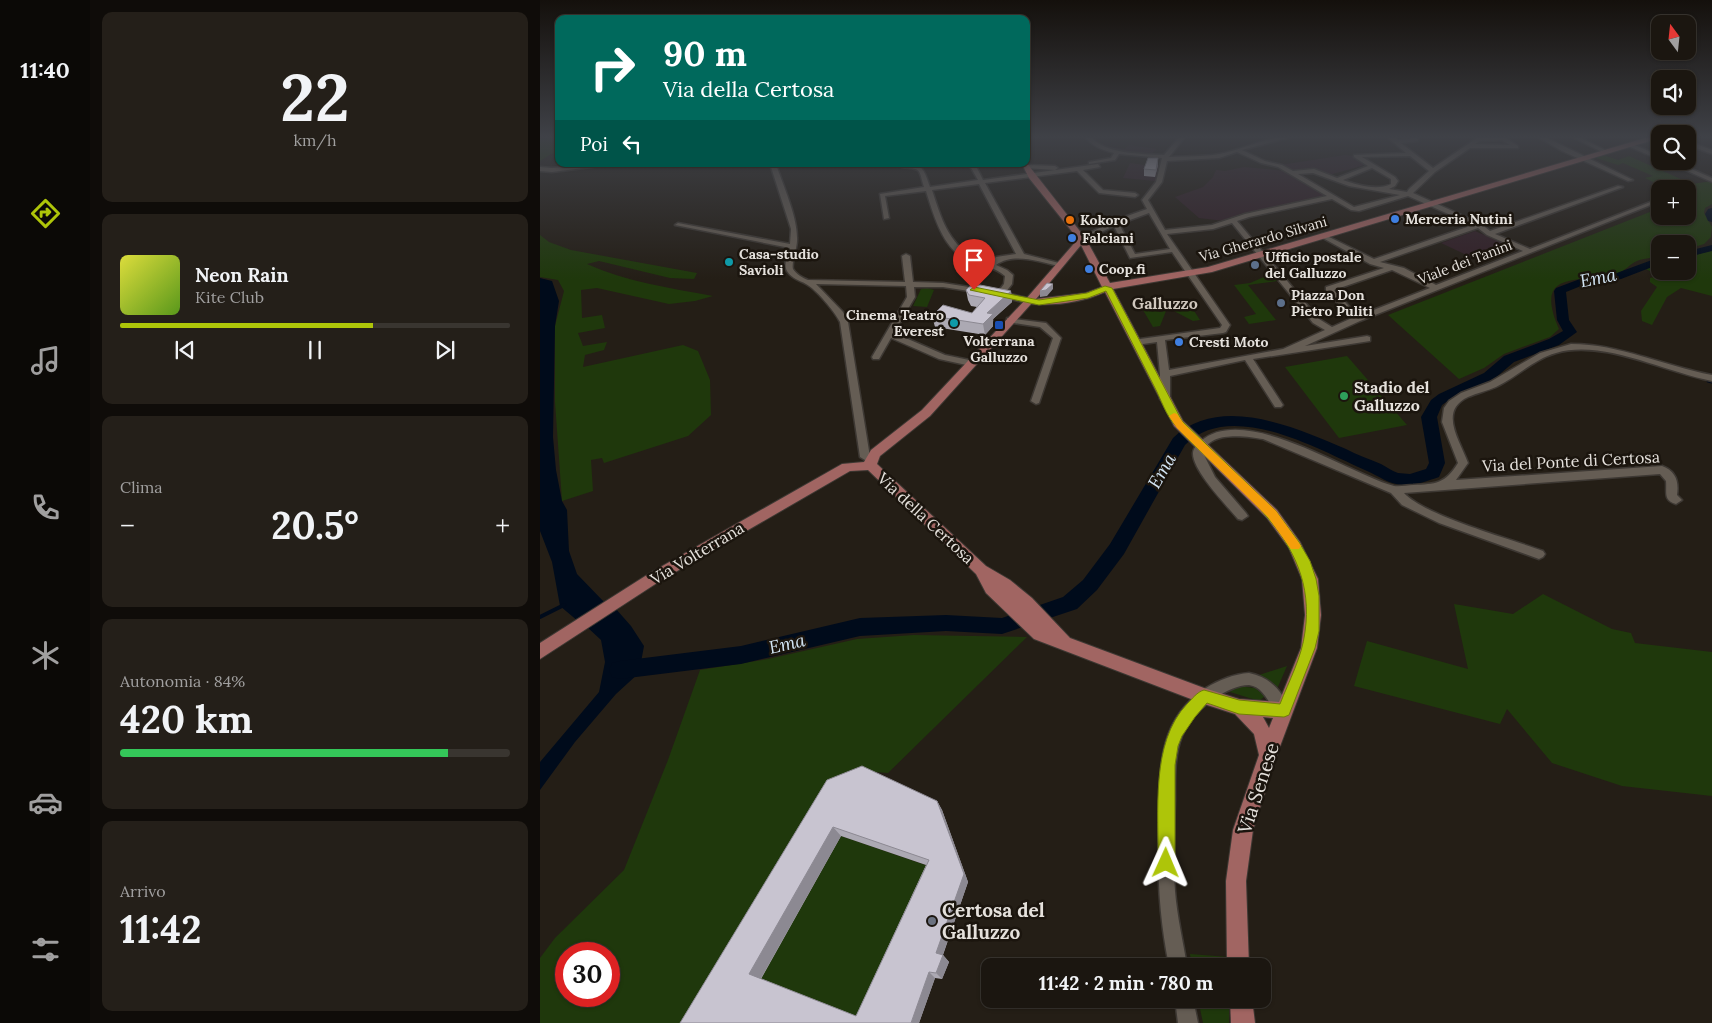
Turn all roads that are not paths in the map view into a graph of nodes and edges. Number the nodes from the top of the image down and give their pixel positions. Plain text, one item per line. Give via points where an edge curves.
1 (779, 184) edge
2 (926, 184) edge
3 (969, 184) edge
4 (983, 184) edge
5 (1038, 184) edge
6 (1093, 184) edge
7 (1157, 184) edge
8 (1314, 184) edge
9 (1345, 184) edge
10 (1351, 184) edge
11 (1394, 184) edge
12 (1420, 184) edge
13 (1497, 184) edge
14 (1620, 187) dead end
15 (928, 189) junction
16 (1385, 189) junction
17 (1411, 192) junction
18 (1335, 194) junction
19 (1135, 195) dead end
20 (1432, 203) junction
21 (1651, 203) edge
22 (1151, 210) junction
23 (886, 218) dead end
24 (1234, 221) junction
25 (1115, 222) junction
26 (678, 225) dead end
27 (1479, 225) junction
28 (1162, 232) junction
29 (1489, 234) junction
30 (1323, 236) junction
31 (1082, 239) junction
32 (794, 247) junction
33 (1175, 250) junction
34 (1529, 251) junction
35 (1020, 254) junction
36 (1262, 255) junction
37 (906, 256) dead end
38 (1373, 262) junction
39 (1059, 264) junction
40 (989, 266) junction
41 (1393, 267) junction
42 (1191, 274) junction
43 (809, 282) junction
44 (911, 284) junction
45 (1108, 288) junction
46 (1436, 288) junction
47 (1000, 295) junction
48 (1029, 301) junction
49 (1357, 319) junction
50 (1010, 320) junction
51 (1333, 331) junction
52 (890, 334) junction
53 (1161, 339) junction
54 (1367, 339) dead end
55 (1136, 342) junction
56 (1286, 351) junction
57 (1218, 352) dead end
58 (876, 357) dead end
59 (1247, 357) junction
60 (1225, 361) junction
61 (970, 363) junction
62 (1170, 374) junction
63 (1712, 378) edge
64 (1165, 399) junction
65 (1036, 400) dead end
66 (1278, 405) dead end
67 (1198, 443) junction
68 (861, 464) junction
69 (1444, 485) junction
70 (1395, 490) junction
71 (1676, 500) dead end
72 (1242, 516) dead end
73 (1539, 554) dead end
74 (540, 652) edge
75 (1204, 696) junction
76 (1239, 707) junction
77 (1284, 711) junction
78 (1267, 757) junction
79 (1177, 958) edge
80 (1238, 958) edge
81 (1186, 1008) edge
82 (1242, 1008) edge
83 (1188, 1023) edge
84 (1243, 1023) edge

1 - 32 street via 794,229
2 - 15 street
3 - 15 street
4 - 35 street
5 - 31 main road, Via Senese
6 - 19 street via 1101,192
7 - 22 street via 1145,200
8 - 18 street
9 - 18 street
10 - 16 street
11 - 16 street
12 - 17 street
13 - 20 main road, Via Gherardo Silvani
14 - 29 street
15 - 23 street via 882,195
15 - 40 street via 950,242 964,256
16 - 17 street
17 - 18 street via 1357,209 1351,208
17 - 20 street
18 - 24 street
20 - 27 street
20 - 30 main road, Via Gherardo Silvani
21 - 34 street, Viale dei Tanini
22 - 25 street
22 - 28 street
24 - 28 street via 1213,228
24 - 36 street
25 - 31 street
25 - 33 street via 1133,256
26 - 32 street
27 - 29 street
27 - 38 street
28 - 33 street
29 - 34 street
30 - 36 main road, Via Gherardo Silvani
30 - 38 street
31 - 39 main road
31 - 45 main road, Via Senese
32 - 43 street via 790,270 799,279
33 - 42 street
34 - 46 street, Viale dei Tanini
35 - 39 street via 1028,259
35 - 40 street via 1000,259
36 - 42 main road, Via Gherardo Silvani
36 - 51 street via 1316,321
37 - 44 street
38 - 41 street
39 - 48 main road
40 - 47 street via 1010,275
41 - 46 street
41 - 49 street via 1329,289
42 - 45 main road, Via Gherardo Silvani via 1122,283
42 - 53 street via 1226,325 1222,330
43 - 44 street
43 - 68 street via 844,322
44 - 47 street via 954,286
44 - 52 street via 911,297
45 - 48 main road, Via Gherardo Silvani via 1088,296
45 - 55 main road, Via Senese
46 - 49 street, Viale dei Tanini
47 - 48 street
48 - 50 main road
49 - 51 street, Viale dei Tanini
50 - 61 main road
50 - 65 street via 1043,325 1057,338
51 - 56 street, Viale dei Tanini
52 - 58 street
52 - 61 street via 942,357
53 - 55 street
53 - 62 street
54 - 56 street
55 - 64 main road, Via Senese
56 - 59 street
57 - 60 street
59 - 60 street
59 - 66 street
60 - 62 street
61 - 68 main road, Via Volterrana via 926,413
62 - 64 street
63 - 69 street, Via del Ponte di Certosa via 1594,347 1553,350 1493,385 1456,399 1450,405 1445,416 1463,463
64 - 67 main road, Via Senese via 1181,426
67 - 70 street, Via del Ponte di Certosa via 1222,434 1255,434
67 - 72 street via 1201,463
67 - 77 main road, Via Senese via 1272,514 1304,561 1310,579 1313,596 1309,648
68 - 74 main road, Via Volterrana via 728,534
68 - 75 main road, Via della Certosa via 1065,644
69 - 70 street, Via del Ponte di Certosa
69 - 71 street, Via del Ponte di Certosa via 1662,470 1672,480 1671,497
70 - 73 street, Via del Ponte di Certosa via 1406,502 1443,520
75 - 76 main road, Via della Certosa
75 - 77 street via 1245,678 1263,684
75 - 79 street via 1176,732 1168,765 1166,881
76 - 77 main road, Via della Certosa
76 - 78 main road, Via della Certosa via 1257,722 1266,742
77 - 78 main road, Via Senese
78 - 80 main road, Via Senese via 1243,830 1238,859
81 - 83 street
82 - 84 main road

